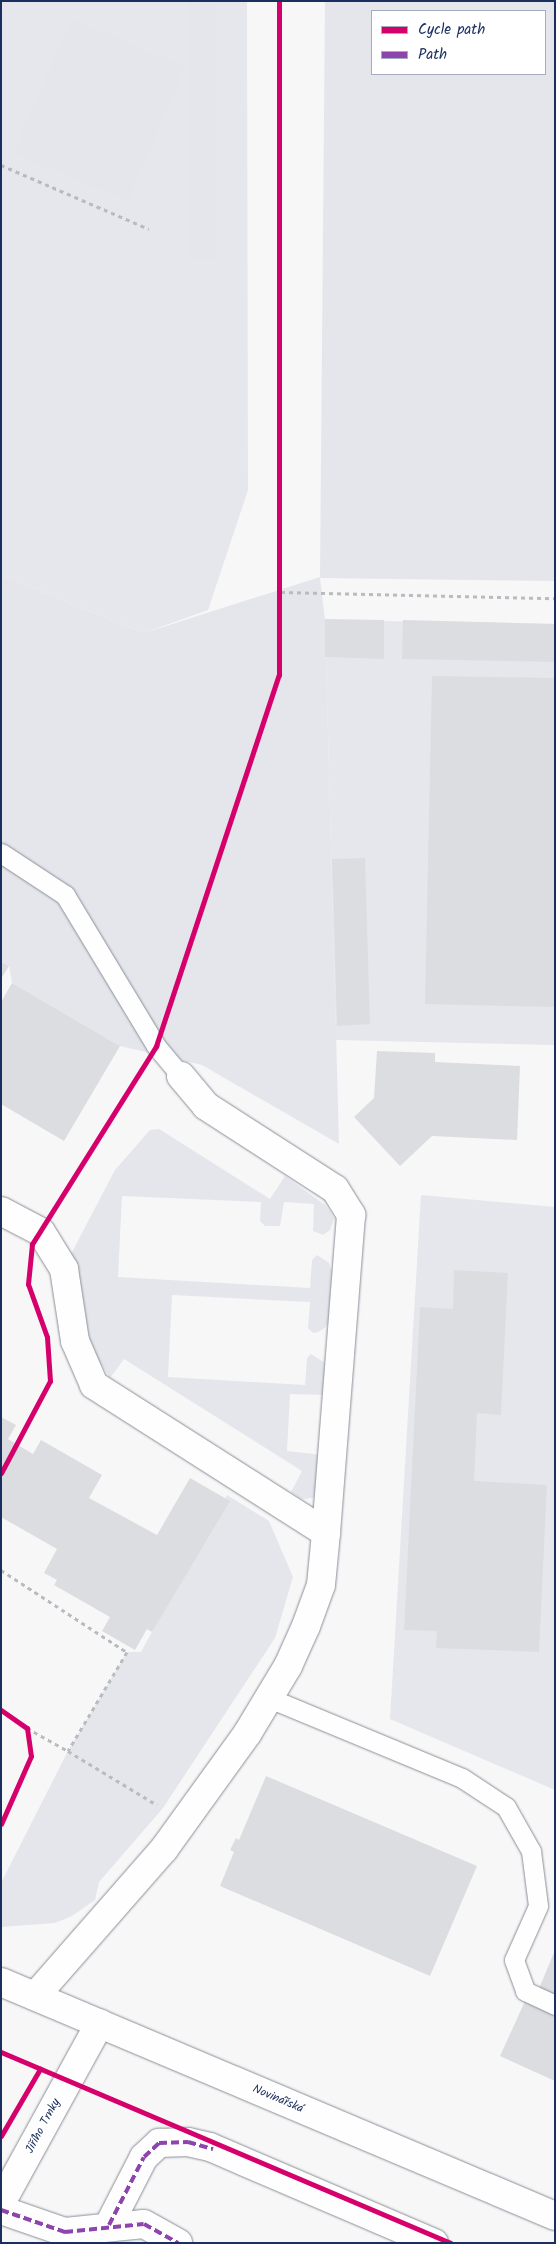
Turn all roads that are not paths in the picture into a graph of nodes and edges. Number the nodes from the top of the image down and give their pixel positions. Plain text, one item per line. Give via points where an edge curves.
1 (1, 852) edge
2 (181, 1076) joint
3 (1, 1211) edge
4 (326, 1533) junction
5 (269, 1698) junction
6 (1, 1982) edge
7 (36, 1995) junction
8 (555, 2004) edge
9 (100, 2022) junction
10 (1, 2203) edge
11 (1, 2210) edge
12 (555, 2216) edge
13 (109, 2225) junction
14 (178, 2243) edge
15 (434, 2243) edge

1 - 2 lane via 65,895 156,1046
2 - 4 street via 206,1106 335,1189 351,1215
3 - 4 street via 40,1232 64,1268 75,1341 94,1385
4 - 5 street via 321,1585 306,1626
5 - 7 street via 223,1770 164,1849
5 - 8 lane via 462,1778 506,1807 531,1851 538,1906 514,1960 525,1991
6 - 7 street, Novinářská
7 - 9 street, Novinářská
9 - 10 street, Jiřího Trnky
9 - 12 street, Novinářská
11 - 13 street via 65,2232
13 - 14 street via 144,2224
13 - 15 street via 144,2158 159,2144 188,2142 210,2147

